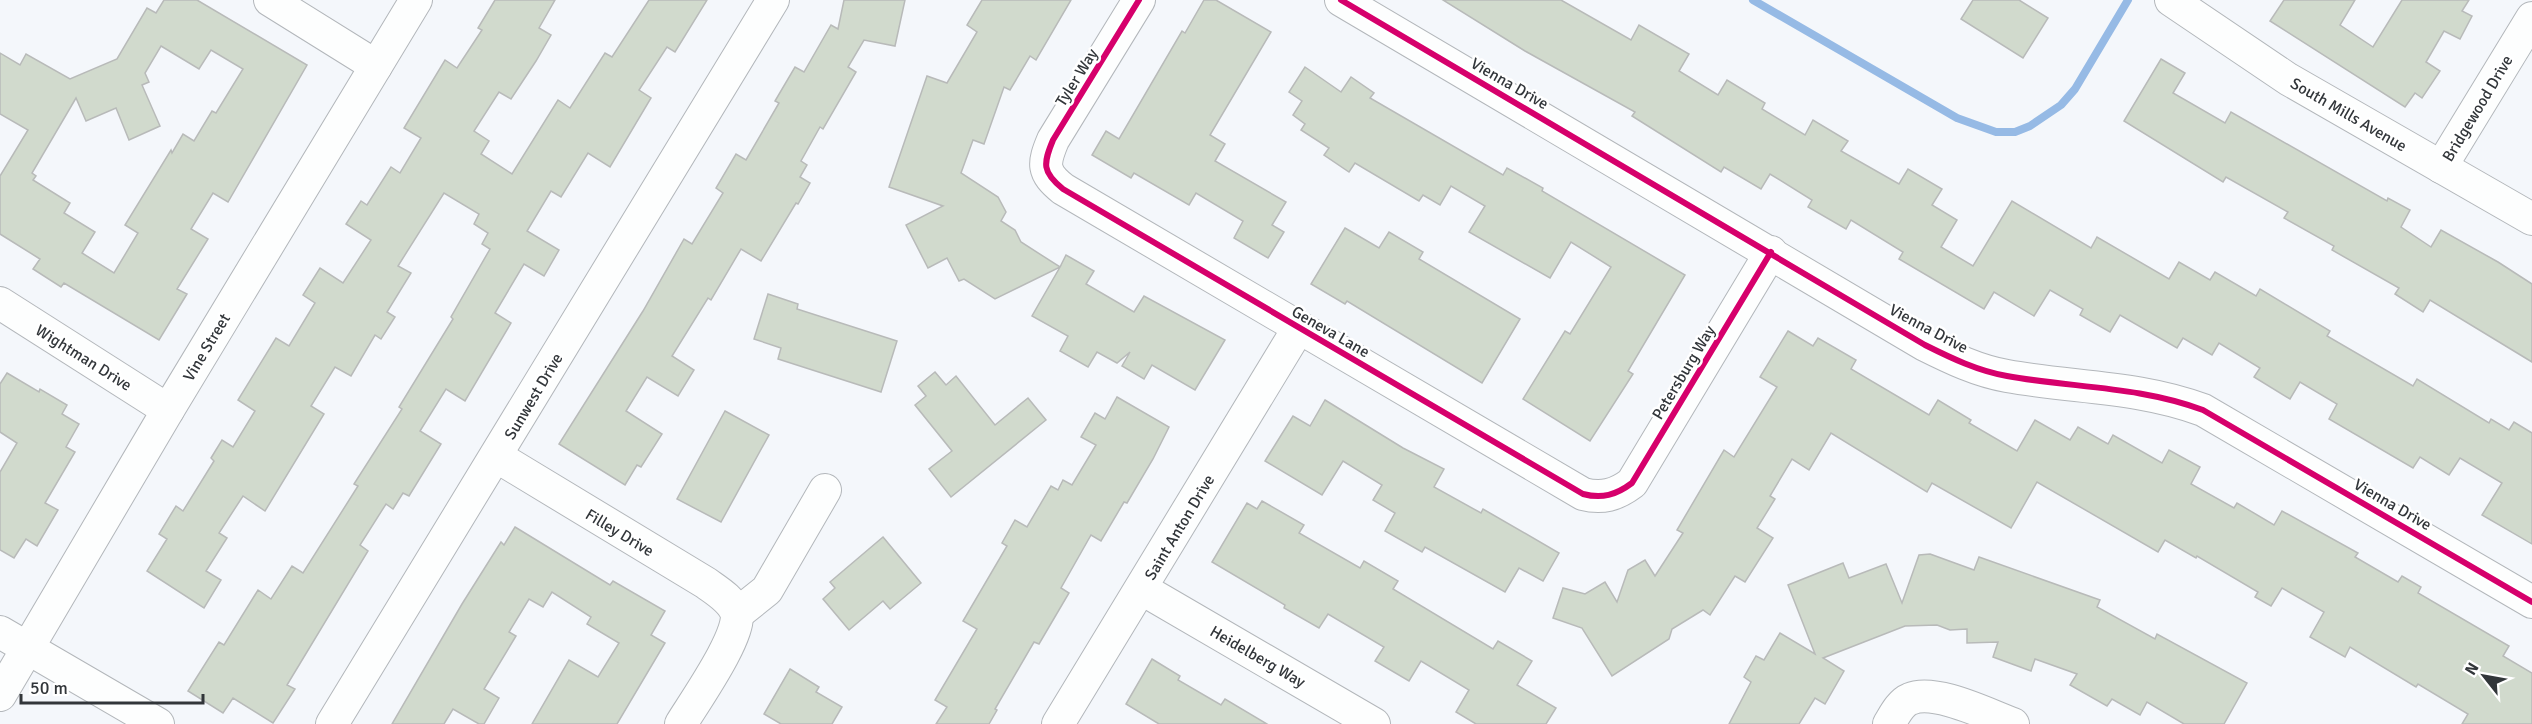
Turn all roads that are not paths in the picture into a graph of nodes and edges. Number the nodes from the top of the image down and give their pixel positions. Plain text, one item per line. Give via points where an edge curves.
1 (270, 0) edge
2 (416, 0) edge
3 (773, 0) edge
4 (1139, 0) edge
5 (1341, 0) edge
6 (2171, 0) edge
7 (2207, 10) edge
8 (2532, 18) edge
9 (376, 66) junction
10 (2441, 167) junction
11 (1047, 172) joint
12 (2532, 219) edge
13 (1771, 252) junction
14 (0, 303) edge
15 (1298, 328) junction
16 (168, 410) junction
17 (496, 456) junction
18 (825, 490) dead end
19 (1610, 496) joint
20 (1142, 588) junction
21 (2532, 602) edge
22 (737, 614) junction
23 (0, 632) edge
24 (28, 648) junction
25 (0, 695) edge
26 (158, 724) edge
27 (332, 724) edge
28 (681, 724) edge
29 (1058, 724) edge
30 (1374, 724) edge
31 (1889, 724) edge
32 (2013, 724) edge

1 - 9 street
2 - 9 street, Vine Street
3 - 17 street, Sunwest Drive
4 - 11 street, Tyler Way via 1053,140 1045,162
5 - 13 street, Vienna Drive
6 - 7 street, South Mills Avenue
7 - 10 street, South Mills Avenue via 2288,79
8 - 10 street, Bridgewood Drive
9 - 16 street, Vine Street
10 - 12 street, South Mills Avenue
11 - 15 street, Geneva Lane via 1063,189
13 - 19 street, Petersburg Way via 1632,483
13 - 21 street, Vienna Drive via 1925,345 1965,364 2006,376 2160,396 2203,410
14 - 16 street, Wightman Drive
15 - 19 street, Geneva Lane via 1583,494
15 - 20 street, Saint Anton Drive
16 - 24 street, Vine Street
17 - 22 street, Filley Drive via 706,584 731,602
17 - 27 street, Sunwest Drive
18 - 22 street via 767,590
20 - 29 street, Saint Anton Drive
20 - 30 street, Heidelberg Way
22 - 28 street via 733,637
23 - 24 street
24 - 25 street, Vine Street
24 - 26 street
31 - 32 street via 1908,699 1920,696 1955,703

